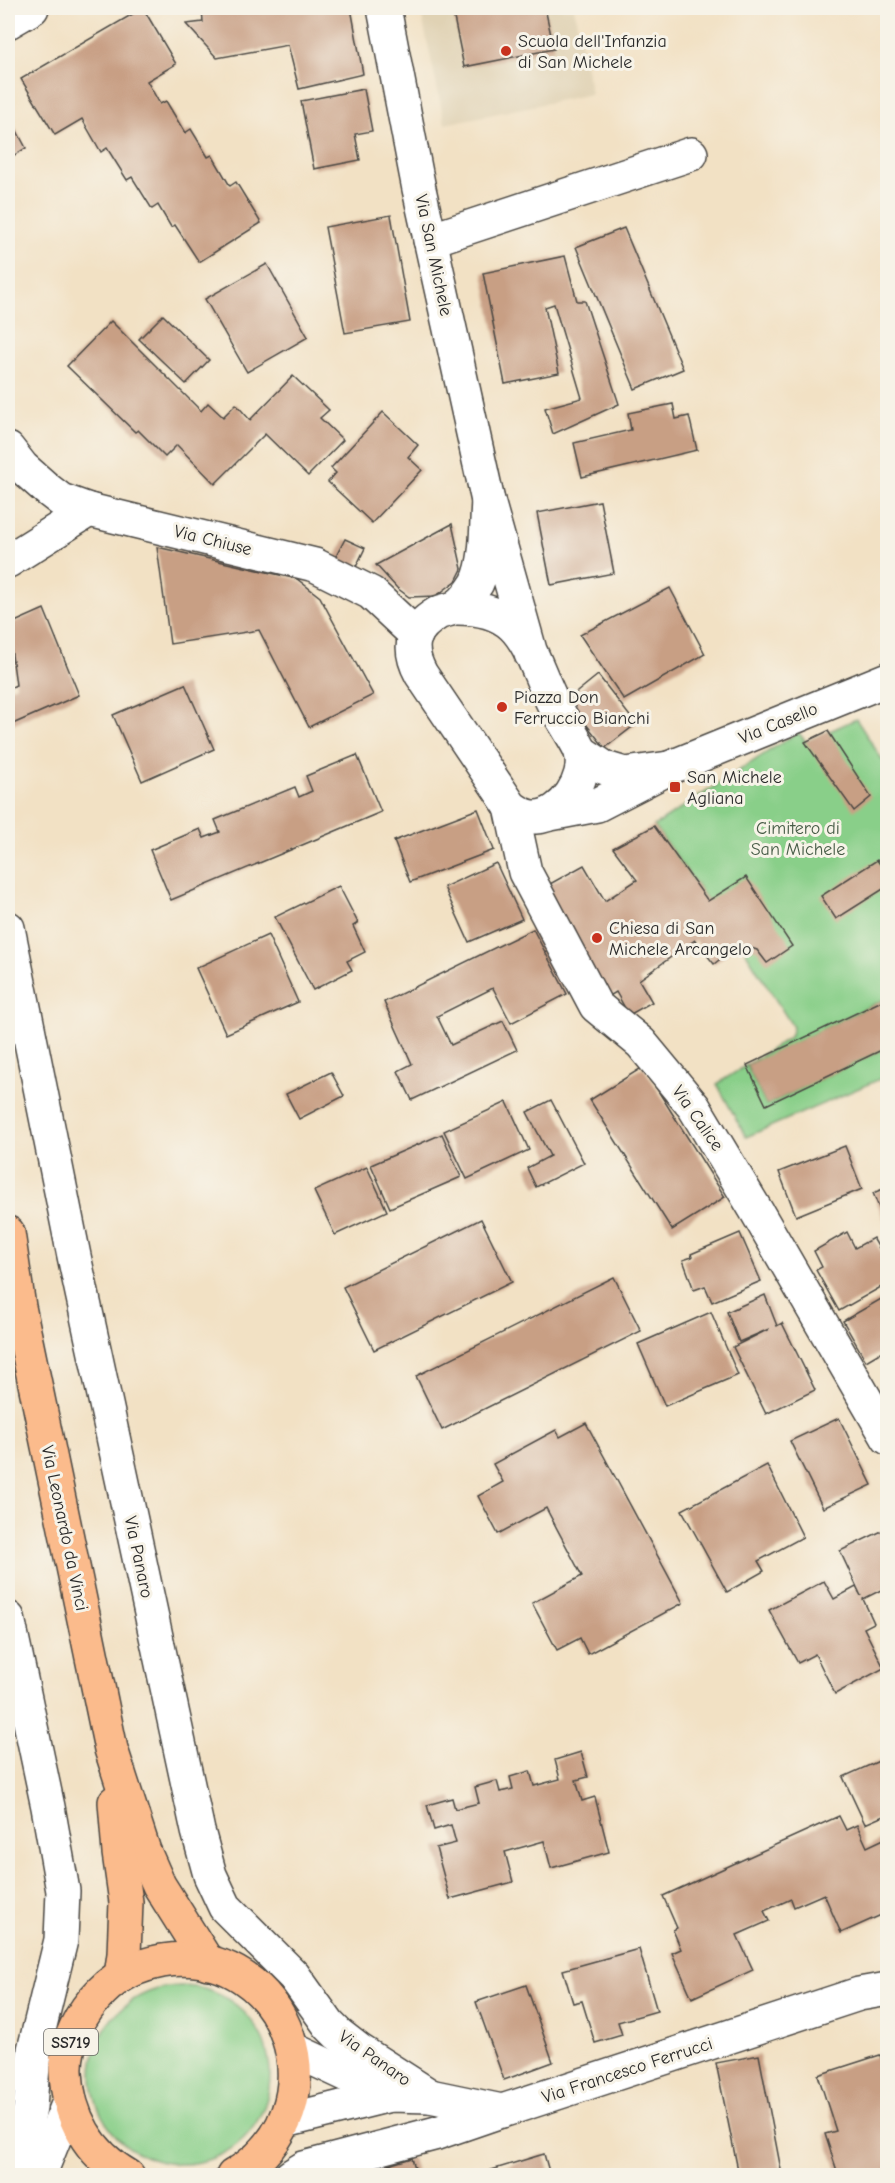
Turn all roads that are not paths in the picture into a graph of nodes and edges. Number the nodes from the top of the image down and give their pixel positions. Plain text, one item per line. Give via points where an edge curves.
1 (32, 8) edge
2 (384, 8) edge
3 (8, 22) edge
4 (691, 154) dead end
5 (430, 240) junction
6 (8, 451) edge
7 (488, 501) junction
8 (89, 510) junction
9 (8, 561) edge
10 (455, 608) junction
11 (416, 635) junction
12 (531, 654) junction
13 (888, 679) edge
14 (581, 752) junction
15 (669, 768) junction
16 (511, 807) junction
17 (550, 814) junction
18 (8, 928) edge
19 (8, 1233) edge
20 (8, 1262) edge
21 (19, 1307) junction
22 (888, 1438) edge
23 (8, 1618) edge
24 (111, 1749) junction
25 (208, 1963) junction
26 (888, 1972) edge
27 (121, 1976) junction
28 (873, 1991) edge
29 (292, 2049) junction
30 (390, 2095) junction
31 (430, 2096) junction
32 (69, 2102) junction
33 (502, 2111) junction
34 (285, 2121) junction
35 (247, 2170) edge
36 (118, 2174) edge
37 (8, 2175) edge
38 (39, 2175) edge
39 (291, 2175) edge

1 - 3 street
2 - 5 street, Via San Michele
4 - 5 street
5 - 7 street, Via San Michele
6 - 8 street, Via Chiuse via 61,500
7 - 10 street, Via San Michele via 484,560 477,583
7 - 12 street, Via San Michele
8 - 9 street
8 - 11 street, Via Chiuse via 315,565 371,593
10 - 11 street via 440,612
10 - 12 street via 503,616 525,640
11 - 16 street via 411,647 421,674
12 - 14 street
13 - 15 street, Via Casello
14 - 15 street, Via Casello via 605,768 625,774
14 - 17 street via 582,772 575,791
15 - 17 street, Via Casello via 597,805
16 - 17 street via 534,818
16 - 22 street, Via Calice via 525,872 596,1006 641,1043 694,1107
18 - 31 street, Via Panaro via 76,1268 210,1875 225,1907 294,1976 329,2025 360,2051
19 - 21 main road, Via Leonardo da Vinci
20 - 21 main road, Via Leonardo da Vinci
21 - 24 main road, Via Leonardo da Vinci
23 - 37 street via 63,1891 61,1940 34,2050 25,2134
24 - 25 main road, Via Leonardo da Vinci via 159,1885
24 - 27 main road, Via Leonardo da Vinci via 126,1902
25 - 27 main road, SS719 via 172,1960
25 - 29 main road, SS719 via 256,1988 279,2016
26 - 28 street, Via Francesco Ferrucci
27 - 32 main road, SS719 via 93,1999 75,2030 66,2066
28 - 33 street, Via Francesco Ferrucci
29 - 30 street, Via Francesco Ferrucci
29 - 34 main road, SS719 via 294,2085
30 - 31 street, Via Francesco Ferrucci
30 - 34 street, Via Francesco Ferrucci
31 - 33 street, Via Francesco Ferrucci
32 - 36 main road, SS719 via 83,2134
32 - 38 street
33 - 39 street
34 - 35 main road, SS719

